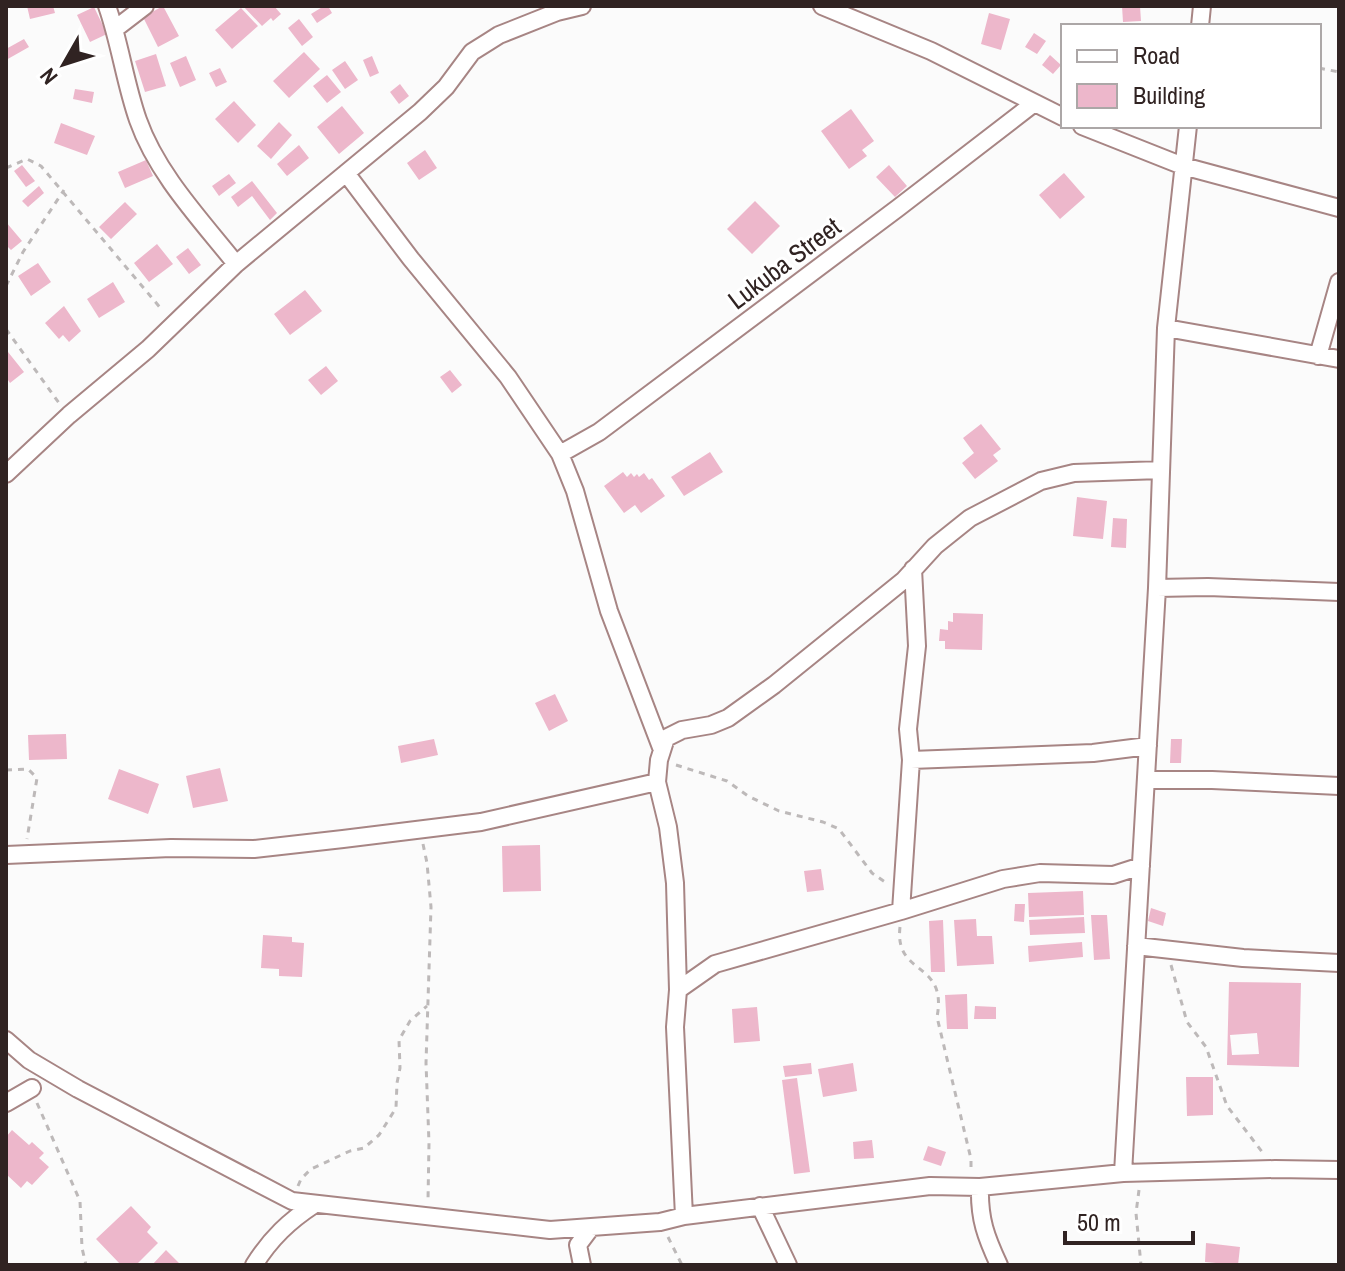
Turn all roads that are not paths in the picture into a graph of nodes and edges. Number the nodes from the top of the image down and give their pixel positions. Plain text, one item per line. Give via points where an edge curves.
1 (107, 6) edge
2 (145, 6) edge
3 (582, 6) edge
4 (822, 6) edge
5 (557, 9) edge
6 (115, 29) junction
7 (1033, 104) junction
8 (1061, 116) edge
9 (1087, 128) edge
10 (1188, 128) edge
11 (1183, 166) junction
12 (346, 173) junction
13 (1339, 208) edge
14 (236, 264) junction
15 (1339, 282) edge
16 (1166, 328) junction
17 (1318, 356) junction
18 (1339, 359) edge
19 (560, 454) junction
20 (1161, 470) junction
21 (6, 474) edge
22 (913, 569) junction
23 (1157, 588) junction
24 (1339, 592) edge
25 (1148, 746) junction
26 (660, 755) junction
27 (911, 760) junction
28 (1146, 780) junction
29 (657, 782) junction
30 (1339, 786) edge
31 (6, 855) edge
32 (1141, 866) junction
33 (901, 911) junction
34 (1136, 946) junction
35 (1339, 963) edge
36 (678, 990) junction
37 (6, 1040) edge
38 (32, 1088) road end
39 (6, 1103) edge
40 (1339, 1170) edge
41 (1131, 1173) junction
42 (970, 1187) junction
43 (315, 1204) junction
44 (760, 1206) junction
45 (684, 1216) junction
46 (590, 1229) junction
47 (550, 1230) junction
48 (580, 1261) edge
49 (254, 1265) edge
50 (788, 1265) edge
51 (999, 1265) edge

1 - 6 street
2 - 6 street
3 - 5 street
4 - 7 street via 931,51
5 - 12 street via 472,52 446,87
6 - 14 street via 147,140
7 - 8 street
7 - 19 street, Lukuba Street via 599,432
9 - 11 street
10 - 11 street
11 - 13 street
11 - 16 street
12 - 14 street
12 - 19 street via 508,377
14 - 21 street
15 - 17 street
16 - 17 street
16 - 20 street
17 - 18 street
19 - 26 street
20 - 22 street via 1074,473 1041,481 970,518
20 - 23 street
22 - 26 street via 774,685 728,718 666,738
22 - 27 street via 917,646 908,729
23 - 24 street
23 - 25 street
25 - 27 street
25 - 28 street
26 - 29 street
27 - 33 street
28 - 30 street
28 - 32 street
29 - 31 street via 481,822 254,849
29 - 36 street via 675,883
32 - 33 street via 1113,875 1040,873 1003,879
32 - 34 street
33 - 36 street via 715,964
34 - 35 street
34 - 41 street
36 - 45 street
37 - 43 street via 78,1089 292,1201
38 - 39 street
40 - 41 street
41 - 42 street
42 - 44 street via 874,1191
42 - 51 street
43 - 47 street
43 - 49 street via 288,1221
44 - 45 street
44 - 50 street
45 - 46 street
46 - 47 street
46 - 48 street via 578,1245
47 - 48 street

